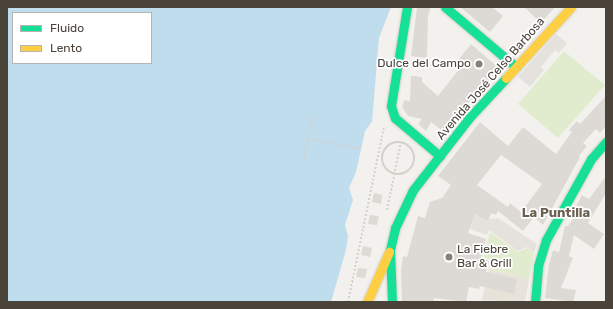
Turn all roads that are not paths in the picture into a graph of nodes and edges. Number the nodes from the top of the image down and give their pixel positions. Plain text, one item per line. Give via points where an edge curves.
1 (408, 7) edge
2 (445, 7) edge
3 (571, 7) edge
4 (516, 67) junction
5 (606, 142) edge
6 (440, 156) junction
7 (390, 250) junction
8 (367, 302) edge
9 (382, 302) edge
10 (392, 302) edge
11 (535, 302) edge

1 - 6 street via 391,106 395,118
2 - 4 street
3 - 4 street, Avenida José Celso Barbosa
4 - 6 street, Avenida José Celso Barbosa
5 - 11 street via 591,159 546,240 538,266
6 - 7 street, Avenida José Celso Barbosa via 413,190 395,228
7 - 8 street
7 - 9 street
7 - 10 street, Avenida José Celso Barbosa

